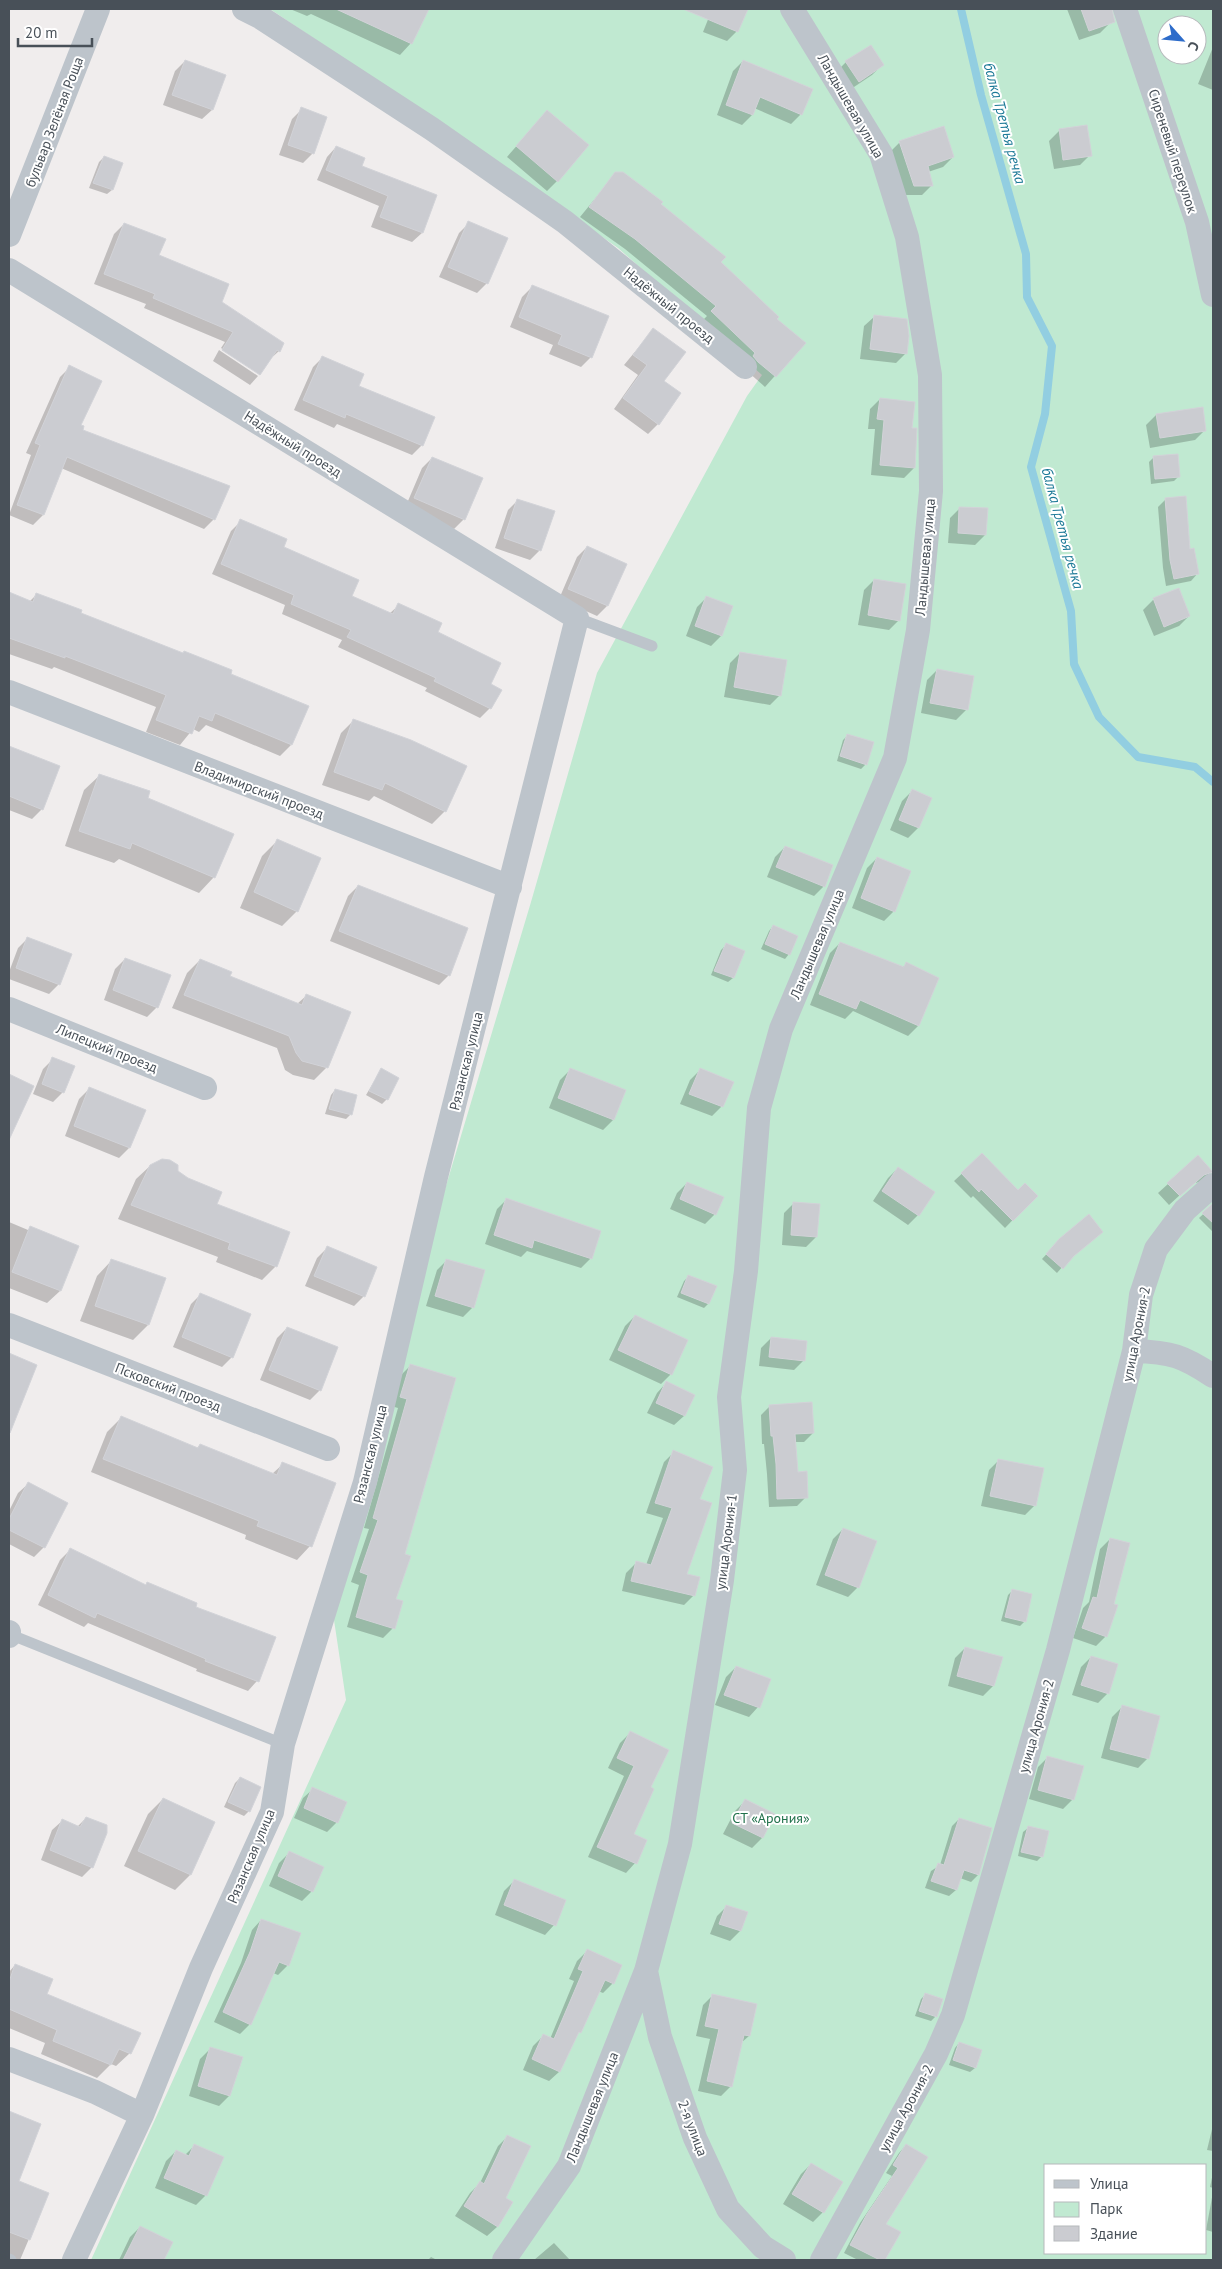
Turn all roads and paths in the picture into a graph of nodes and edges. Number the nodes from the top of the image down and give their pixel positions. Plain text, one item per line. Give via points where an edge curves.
1 (98, 9) edge
2 (244, 9) edge
3 (792, 9) edge
4 (1125, 9) edge
5 (14, 207) edge
6 (9, 235) edge
7 (9, 270) edge
8 (1213, 295) edge
9 (745, 367) dead end
10 (577, 618) junction
11 (652, 646) dead end
12 (9, 692) edge
13 (510, 887) junction
14 (9, 1009) edge
15 (205, 1088) dead end
16 (759, 1108) joint
17 (1213, 1185) edge
18 (9, 1325) edge
19 (1134, 1351) junction
20 (1213, 1376) edge
21 (328, 1449) dead end
22 (9, 1634) edge
23 (283, 1744) junction
24 (646, 1971) junction
25 (9, 2059) edge
26 (142, 2115) junction
27 (74, 2260) edge
28 (504, 2260) edge
29 (784, 2260) edge
30 (822, 2260) edge

1 - 5 street, бульвар Зелёная Роща
2 - 9 street, Надёжный проезд via 432,129 565,222
3 - 16 street, Ландышевая улица via 880,154 907,237 930,375 931,491 918,630 895,758 781,1029
4 - 8 street, Сиреневый переулок via 1196,222
5 - 6 street, бульвар Зелёная Роща
7 - 10 street, Надёжный проезд
10 - 11 lane
10 - 13 street, Рязанская улица
12 - 13 street, Владимирский проезд
13 - 23 street, Рязанская улица via 436,1177 364,1482
14 - 15 street, Липецкий проезд
16 - 24 street, улица Арония-1 via 746,1271 729,1398 735,1470 722,1580 680,1844
17 - 19 street, улица Арония-2 via 1185,1210 1156,1249 1141,1294
18 - 21 street, Псковский проезд
19 - 20 street via 1158,1351 1186,1359
19 - 30 street, улица Арония-2 via 1058,1650 952,2015 936,2054
22 - 23 lane
23 - 26 street, Рязанская улица via 272,1812 201,1968
24 - 28 street, Ландышевая улица via 569,2166
24 - 29 street, 2-я улица via 660,2037 695,2138 728,2209 763,2247
25 - 26 street via 95,2092
26 - 27 street, Рязанская улица

